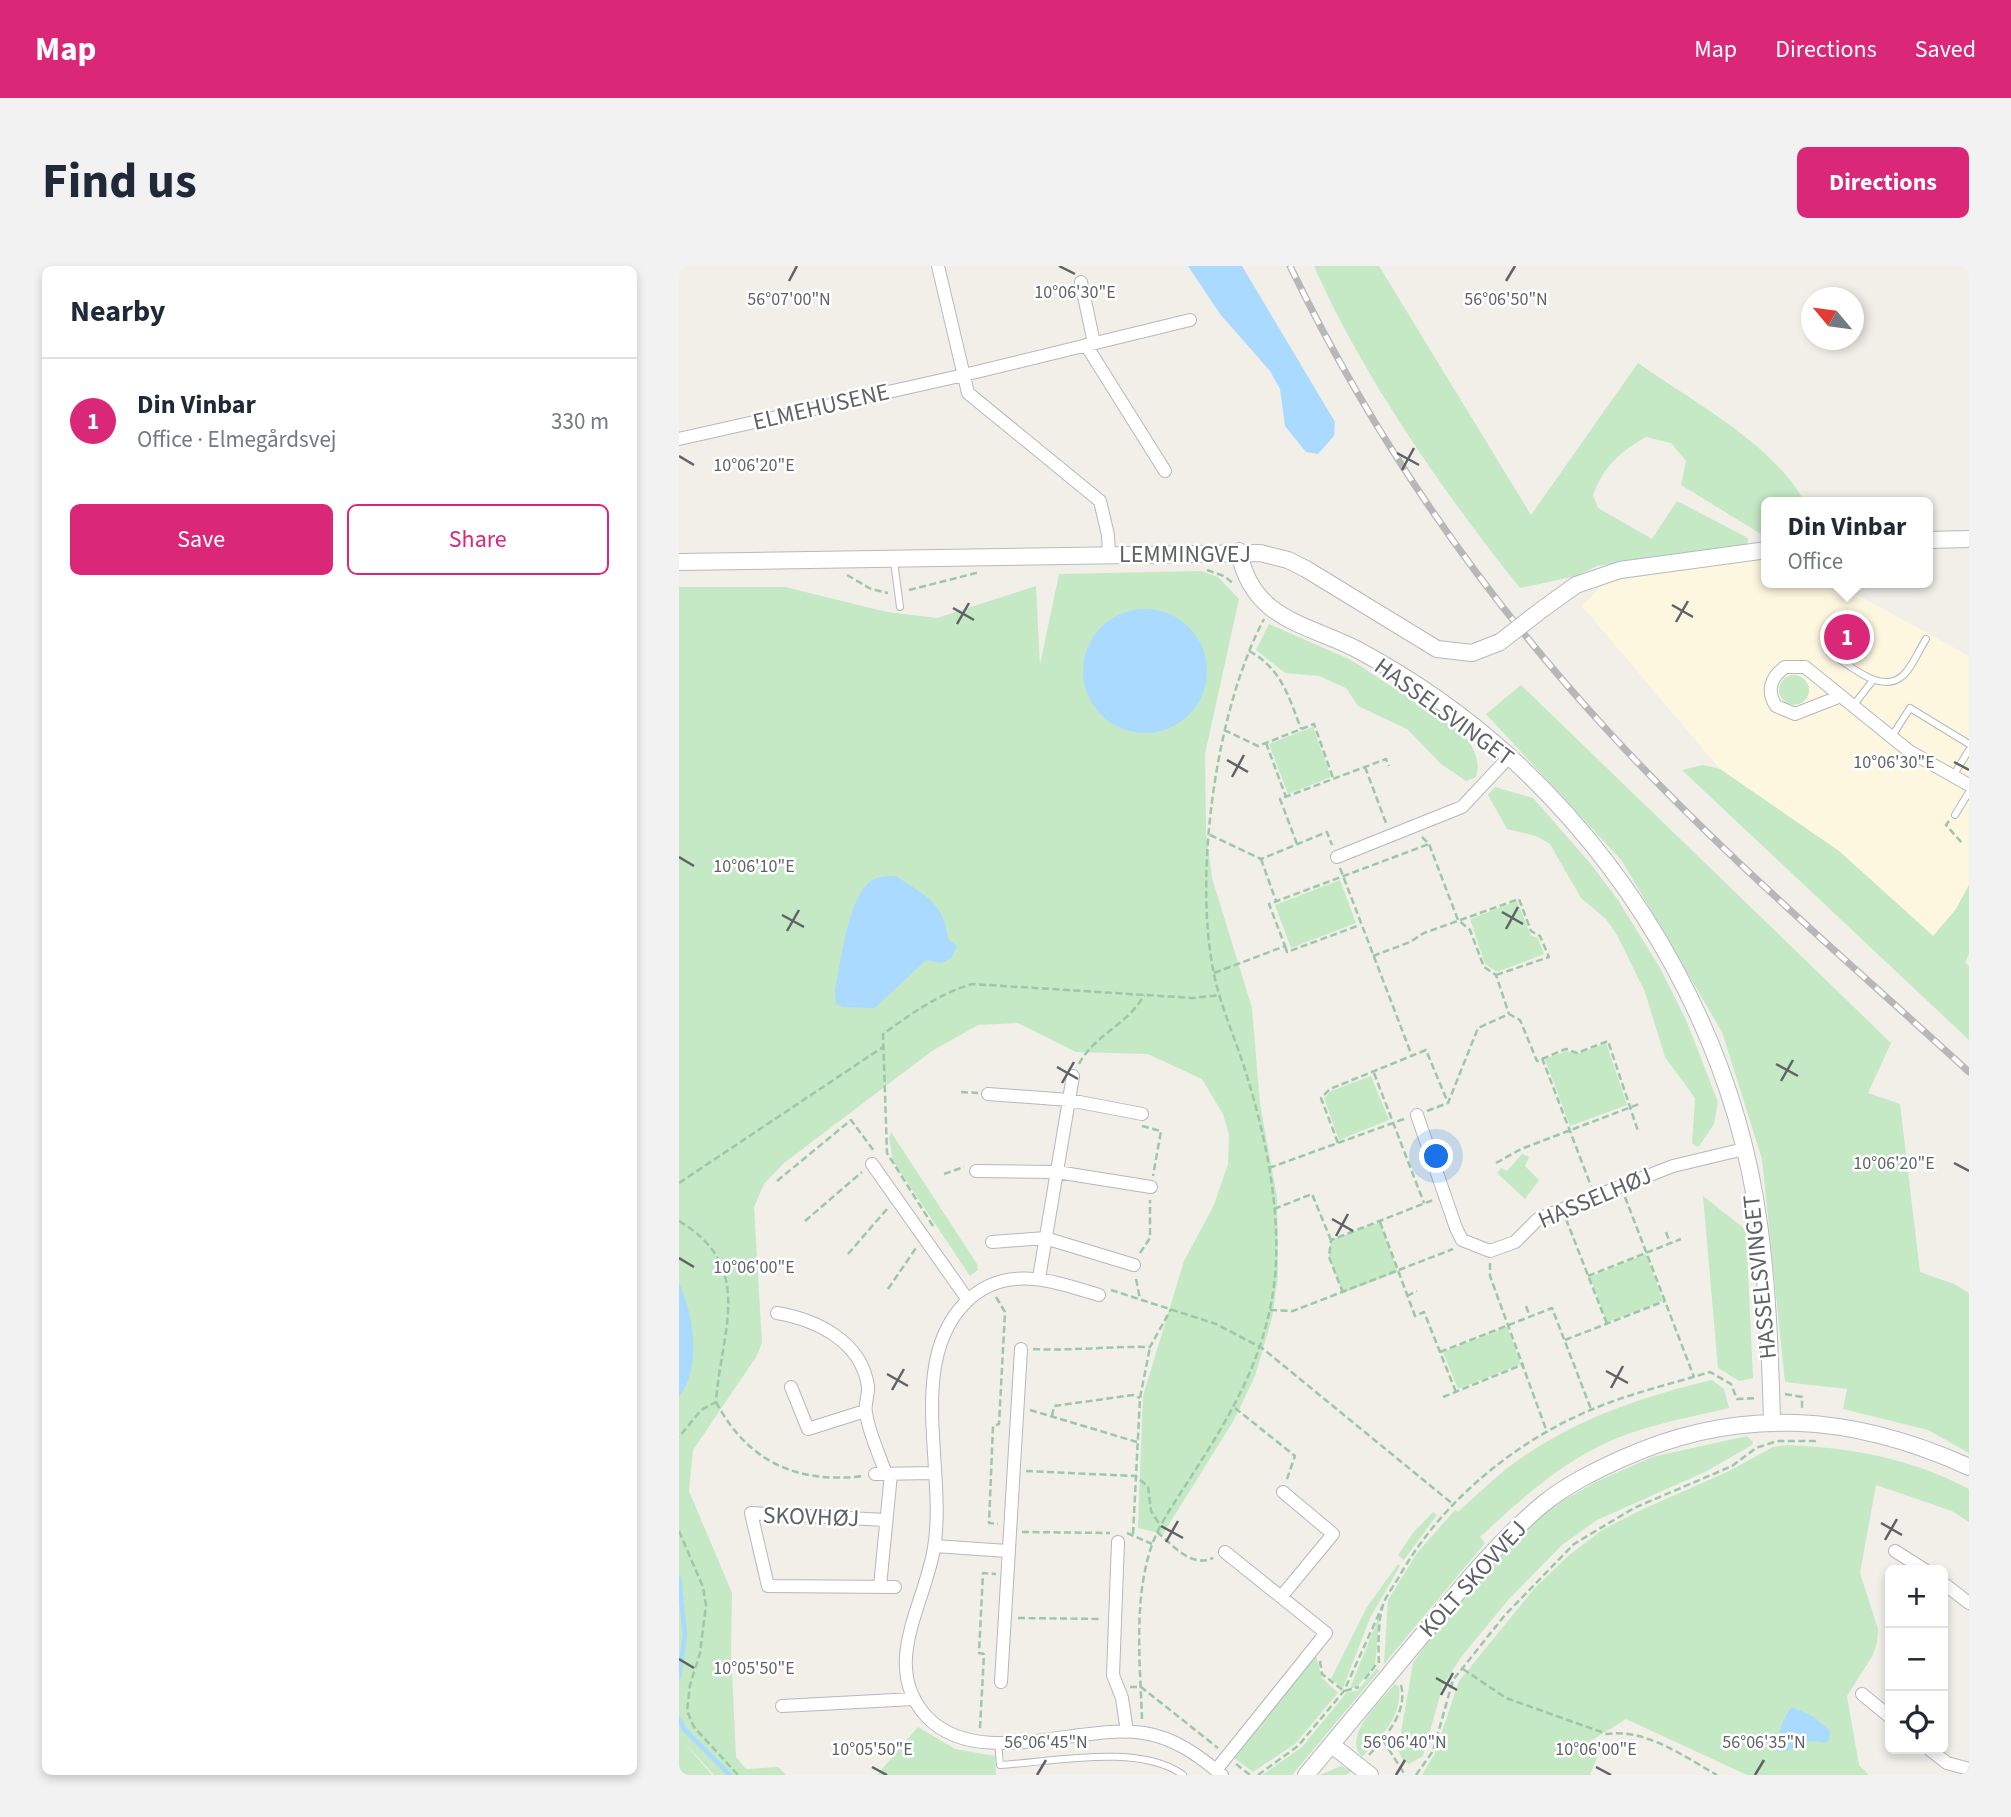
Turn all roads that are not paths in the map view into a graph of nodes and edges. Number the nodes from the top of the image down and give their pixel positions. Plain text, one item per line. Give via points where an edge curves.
1 (938, 266) edge
2 (1081, 282) dead end
3 (1189, 320) dead end
4 (1090, 344) junction
5 (964, 375) junction
6 (679, 439) edge
7 (1165, 471) dead end
8 (1969, 539) edge
9 (1933, 540) edge
10 (1239, 551) junction
11 (1761, 551) edge
12 (1109, 555) junction
13 (894, 559) junction
14 (679, 562) edge
15 (900, 607) dead end
16 (1926, 639) dead end
17 (1830, 653) dead end
18 (1873, 680) junction
19 (1841, 696) junction
20 (1853, 706) junction
21 (1892, 738) junction
22 (1969, 744) edge
23 (1969, 750) edge
24 (1509, 757) junction
25 (1952, 776) junction
26 (1968, 784) edge
27 (1955, 815) road end
28 (1337, 857) road end
29 (1073, 1076) road end
30 (988, 1094) dead end
31 (1069, 1100) junction
32 (1142, 1115) road end
33 (1417, 1115) road end
34 (1744, 1149) junction
35 (875, 1161) road end
36 (976, 1171) road end
37 (1057, 1172) junction
38 (1151, 1187) road end
39 (1045, 1238) junction
40 (992, 1242) dead end
41 (1134, 1265) road end
42 (1039, 1278) junction
43 (1102, 1292) road end
44 (968, 1300) junction
45 (777, 1313) dead end
46 (1021, 1349) road end
47 (791, 1387) dead end
48 (865, 1411) junction
49 (1772, 1420) junction
50 (1969, 1467) edge
51 (934, 1473) junction
52 (884, 1474) junction
53 (1283, 1492) road end
54 (886, 1520) junction
55 (1118, 1536) road end
56 (935, 1546) junction
57 (1007, 1551) junction
58 (1895, 1551) dead end
59 (1225, 1552) road end
60 (1917, 1565) edge
61 (880, 1586) junction
62 (895, 1587) dead end
63 (1948, 1587) edge
64 (1281, 1597) junction
65 (1969, 1604) edge
66 (1001, 1682) dead end
67 (1862, 1694) dead end
68 (914, 1699) junction
69 (782, 1706) dead end
70 (1885, 1713) edge
71 (1127, 1732) junction
72 (998, 1742) junction
73 (1332, 1745) junction
74 (1935, 1754) edge
75 (1969, 1769) edge
76 (1219, 1772) edge
77 (1183, 1775) edge
78 (1306, 1775) edge
79 (1370, 1775) edge

1 - 5 street
2 - 4 street
3 - 4 street, ELMEHUSENE
4 - 5 street, ELMEHUSENE
4 - 7 street
5 - 6 street, ELMEHUSENE
5 - 12 street via 968,393 975,400 1100,501
8 - 9 street
10 - 11 street, LEMMINGVEJ, bridge via 1289,560 1437,649 1472,653 1500,642 1576,586 1621,570
10 - 12 street, LEMMINGVEJ
10 - 24 street, HASSELSVINGET via 1252,588 1271,607 1396,672
12 - 13 street, LEMMINGVEJ
13 - 14 street, LEMMINGVEJ
13 - 15 lane
16 - 18 lane via 1902,677 1886,683
17 - 18 lane
18 - 20 lane
19 - 19 street via 1797,665 1779,671 1770,688 1776,706 1795,714
19 - 20 street
20 - 21 street
21 - 22 lane via 1910,708
21 - 25 street
23 - 25 lane
24 - 28 street via 1462,807
24 - 34 street, HASSELSVINGET via 1582,832 1656,935 1710,1042
25 - 26 street
26 - 27 lane
29 - 31 street
30 - 31 street
31 - 32 street
31 - 37 street
33 - 34 street, HASSELHØJ via 1462,1240 1490,1251 1515,1242 1538,1219 1562,1209 1673,1166
34 - 49 street, HASSELSVINGET via 1759,1224
35 - 44 street via 898,1202
36 - 37 street
37 - 38 street
37 - 39 street
39 - 40 street
39 - 41 street
39 - 42 street
42 - 43 street
42 - 44 street via 1004,1280
44 - 51 street via 953,1315 938,1347
45 - 48 street, SKOVHØJ via 823,1328 845,1342 868,1387
46 - 57 street
47 - 48 street via 808,1429
48 - 52 street, SKOVHØJ
49 - 50 street, KOLT SKOVVEJ via 1864,1430 1927,1448
49 - 73 street, KOLT SKOVVEJ via 1711,1427 1646,1447 1546,1502 1493,1550
51 - 52 street
51 - 56 street
52 - 54 street, SKOVHØJ
53 - 64 street via 1333,1534
54 - 61 street, SKOVHØJ
54 - 61 street, SKOVHØJ via 751,1513 768,1586
55 - 71 street via 1113,1675
56 - 57 street
56 - 68 street via 905,1647 904,1668
57 - 66 street
58 - 60 street
59 - 64 street
61 - 62 street, SKOVHØJ
63 - 65 street
64 - 76 street via 1326,1633
67 - 70 street
68 - 69 street
68 - 72 street via 940,1728 964,1739
71 - 72 street
71 - 76 street via 1190,1749
72 - 77 lane via 1000,1765 1145,1759
73 - 78 street, KOLT SKOVVEJ
73 - 79 street
74 - 75 street

